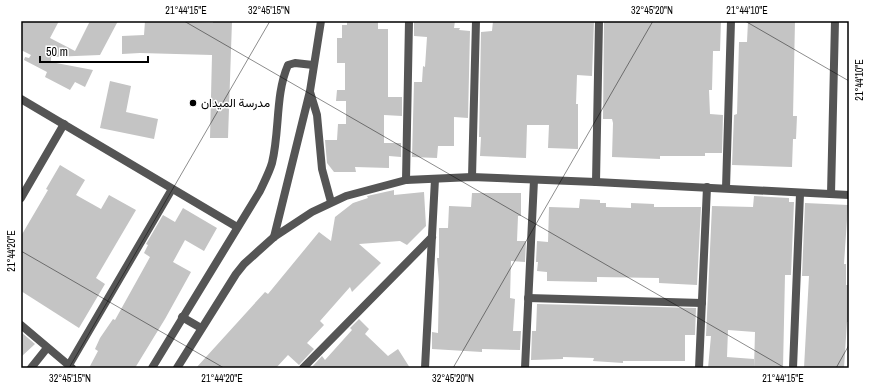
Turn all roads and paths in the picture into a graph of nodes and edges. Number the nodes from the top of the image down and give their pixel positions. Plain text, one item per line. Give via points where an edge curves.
1 (321, 21) edge
2 (409, 21) edge
3 (476, 21) edge
4 (599, 21) edge
5 (731, 21) edge
6 (835, 21) edge
7 (313, 65) junction
8 (310, 91) junction
9 (21, 99) edge
10 (64, 124) junction
11 (472, 177) junction
12 (435, 178) junction
13 (406, 180) junction
14 (534, 180) junction
15 (596, 182) junction
16 (707, 188) junction
17 (726, 188) junction
18 (172, 189) junction
19 (800, 194) junction
20 (830, 194) junction
21 (849, 195) edge
22 (21, 198) edge
23 (331, 202) junction
24 (237, 228) junction
25 (274, 237) junction
26 (432, 237) junction
27 (528, 298) junction
28 (702, 302) junction
29 (182, 317) junction
30 (21, 325) edge
31 (201, 328) junction
32 (47, 348) junction
33 (71, 367) edge
34 (31, 368) edge
35 (152, 368) edge
36 (177, 368) edge
37 (303, 368) edge
38 (425, 368) edge
39 (525, 368) edge
40 (699, 368) edge
41 (793, 368) edge

1 - 7 street
2 - 13 street
3 - 11 street
4 - 15 street
5 - 17 street
6 - 20 street
7 - 8 street
7 - 24 street via 295,62 288,65 272,163 260,191
8 - 23 street via 317,115 322,169
8 - 25 street
9 - 10 street
10 - 18 street
10 - 22 street
11 - 12 street
11 - 14 street
12 - 13 street
12 - 26 street
13 - 23 street
14 - 15 street
14 - 27 street
15 - 16 street
16 - 17 street
16 - 28 street
17 - 19 street
18 - 24 street
18 - 33 street
19 - 20 street
19 - 41 street
20 - 21 street
23 - 25 street via 296,221
24 - 29 street
25 - 31 street via 241,268
26 - 37 street
26 - 38 street
27 - 28 street
27 - 39 street
28 - 40 street
29 - 31 street
29 - 35 street
30 - 32 street
31 - 36 street
32 - 33 street
32 - 34 street

